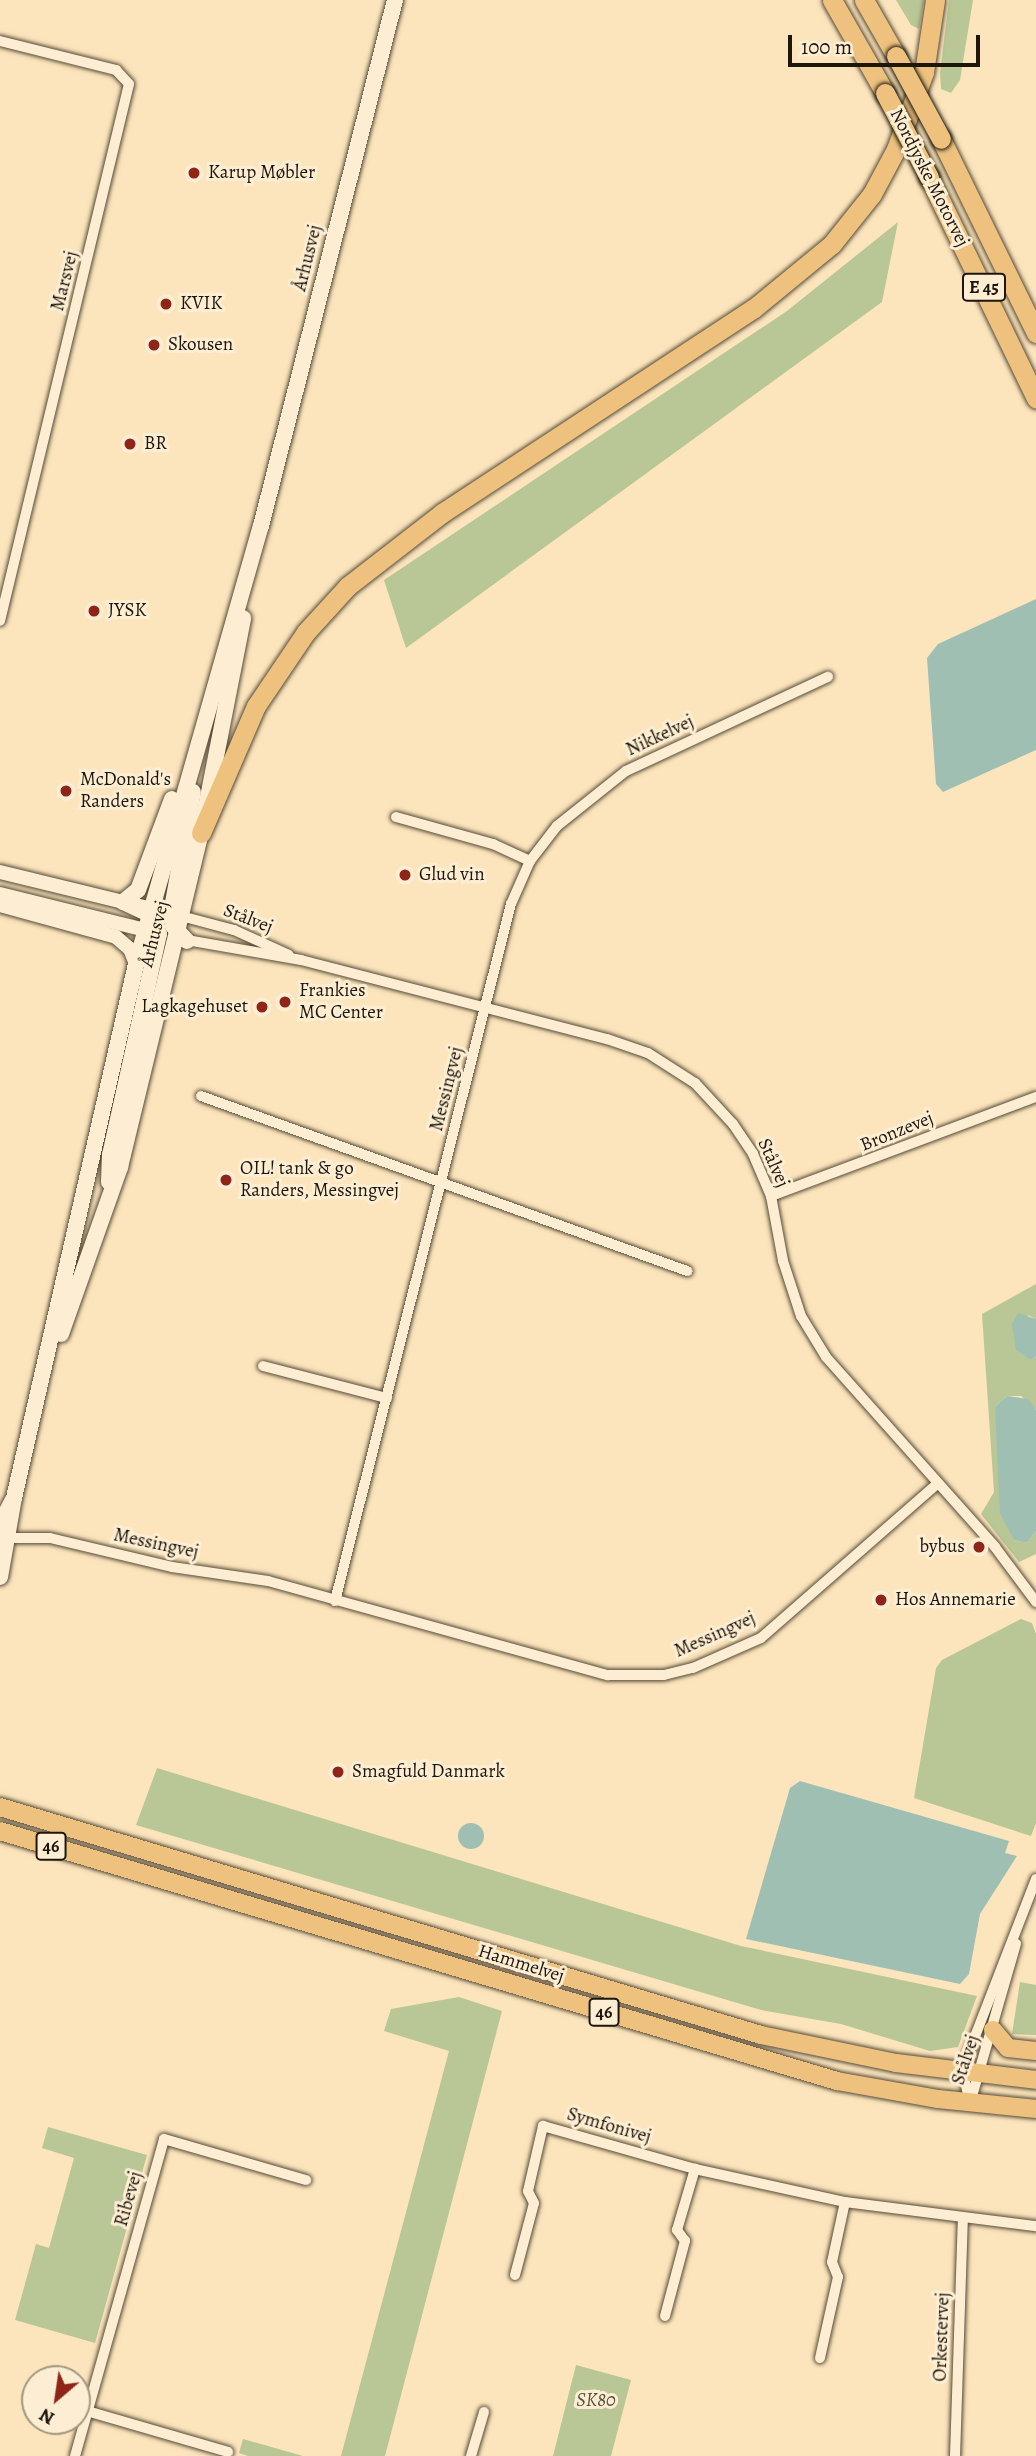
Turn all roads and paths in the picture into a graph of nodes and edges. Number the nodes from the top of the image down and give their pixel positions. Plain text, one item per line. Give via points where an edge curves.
1 (395, 0) edge
2 (832, 0) edge
3 (864, 0) edge
4 (936, 0) edge
5 (0, 41) edge
6 (1036, 333) edge
7 (1036, 398) edge
8 (261, 526) junction
9 (0, 621) edge
10 (828, 677) dead end
11 (207, 707) junction
12 (396, 817) dead end
13 (201, 833) junction
14 (530, 861) junction
15 (0, 872) edge
16 (0, 894) edge
17 (123, 902) junction
18 (0, 905) edge
19 (151, 922) junction
20 (178, 928) junction
21 (301, 960) junction
22 (136, 964) junction
23 (487, 1006) junction
24 (201, 1096) dead end
25 (1036, 1097) edge
26 (442, 1181) junction
27 (771, 1196) junction
28 (108, 1211) junction
29 (687, 1271) dead end
30 (263, 1366) dead end
31 (43, 1384) junction
32 (387, 1398) junction
33 (938, 1483) junction
34 (14, 1497) junction
35 (0, 1524) edge
36 (9, 1538) junction
37 (0, 1577) edge
38 (335, 1601) junction
39 (1036, 1602) edge
40 (0, 1796) edge
41 (0, 1807) edge
42 (0, 1817) edge
43 (0, 1830) edge
44 (172, 1860) junction
45 (1036, 1879) edge
46 (1026, 1908) junction
47 (993, 2030) junction
48 (1036, 2051) edge
49 (972, 2073) junction
50 (1036, 2080) edge
51 (970, 2103) junction
52 (1036, 2109) edge
53 (695, 2169) junction
54 (306, 2180) dead end
55 (845, 2202) junction
56 (963, 2220) junction
57 (1036, 2226) edge
58 (514, 2275) dead end
59 (665, 2316) dead end
60 (820, 2358) dead end
61 (91, 2397) edge
62 (91, 2412) edge
63 (484, 2412) dead end
64 (81, 2435) edge
65 (228, 2452) dead end
66 (75, 2456) edge
67 (471, 2456) edge
68 (954, 2456) edge

1 - 8 main road, Århusvej
2 - 7 highway, Nordjyske Motorvej / E 45, bridge via 929,177
3 - 6 highway, Nordjyske Motorvej / E 45, bridge via 941,139
4 - 13 highway via 927,61 896,149 872,194 832,244 753,309 442,513 348,586 306,632 256,706
5 - 9 street, Marsvej via 116,70 129,84
8 - 11 main road, Århusvej
8 - 13 main road, Århusvej
10 - 14 street, Nikkelvej via 626,771 557,826
11 - 17 main road via 138,890
11 - 19 main road, Århusvej
11 - 20 main road
12 - 14 street via 493,844
13 - 20 main road, Århusvej
14 - 23 street, Nikkelvej via 511,904
15 - 17 street
16 - 19 street
17 - 19 main road
18 - 22 street via 116,937 130,949
19 - 20 street
19 - 20 street
19 - 22 main road, Århusvej
19 - 28 main road via 110,1155
20 - 21 street, Stålvej
20 - 21 street, Stålvej via 234,930
20 - 28 main road, Århusvej
21 - 23 street, Stålvej
22 - 31 main road, Århusvej
23 - 26 street, Messingvej
23 - 27 street, Stålvej via 648,1053 695,1083 733,1124 753,1154
24 - 26 street
25 - 27 street, Bronzevej
26 - 29 street
26 - 32 street, Messingvej
27 - 33 street, Stålvej via 783,1262 801,1317 826,1357
28 - 31 main road, Århusvej
30 - 32 street
31 - 34 main road, Århusvej
32 - 38 street, Messingvej
33 - 38 street, Messingvej via 761,1638 693,1668 664,1675 590,1671
33 - 39 street, Stålvej
34 - 35 main road, Århusvej
34 - 36 main road, Århusvej
36 - 37 main road, Århusvej
36 - 38 street, Messingvej via 50,1538 172,1567 268,1581
40 - 44 main road
41 - 44 main road, Hammelvej / 46
42 - 44 main road
43 - 51 main road, Hammelvej / 46 via 792,2068 877,2090
44 - 49 main road, Hammelvej / 46 via 761,2035 848,2055
45 - 46 street, Stålvej
46 - 47 street, Stålvej
46 - 49 street, Stålvej
47 - 48 main road via 1008,2048
47 - 49 street, Stålvej
49 - 50 main road, Hammelvej / 46
49 - 51 street, Stålvej
49 - 51 street, Stålvej
51 - 52 main road, Hammelvej / 46
53 - 55 street, Symfonivej
53 - 58 street, Symfonivej via 544,2126 528,2191 534,2203
53 - 59 street via 677,2230 685,2241
54 - 61 street, Ribevej via 164,2139
55 - 56 street, Symfonivej
55 - 60 street via 832,2262 838,2277
56 - 57 street, Symfonivej
56 - 68 street, Orkestervej
62 - 65 street
63 - 67 street
64 - 66 street, Ribevej

